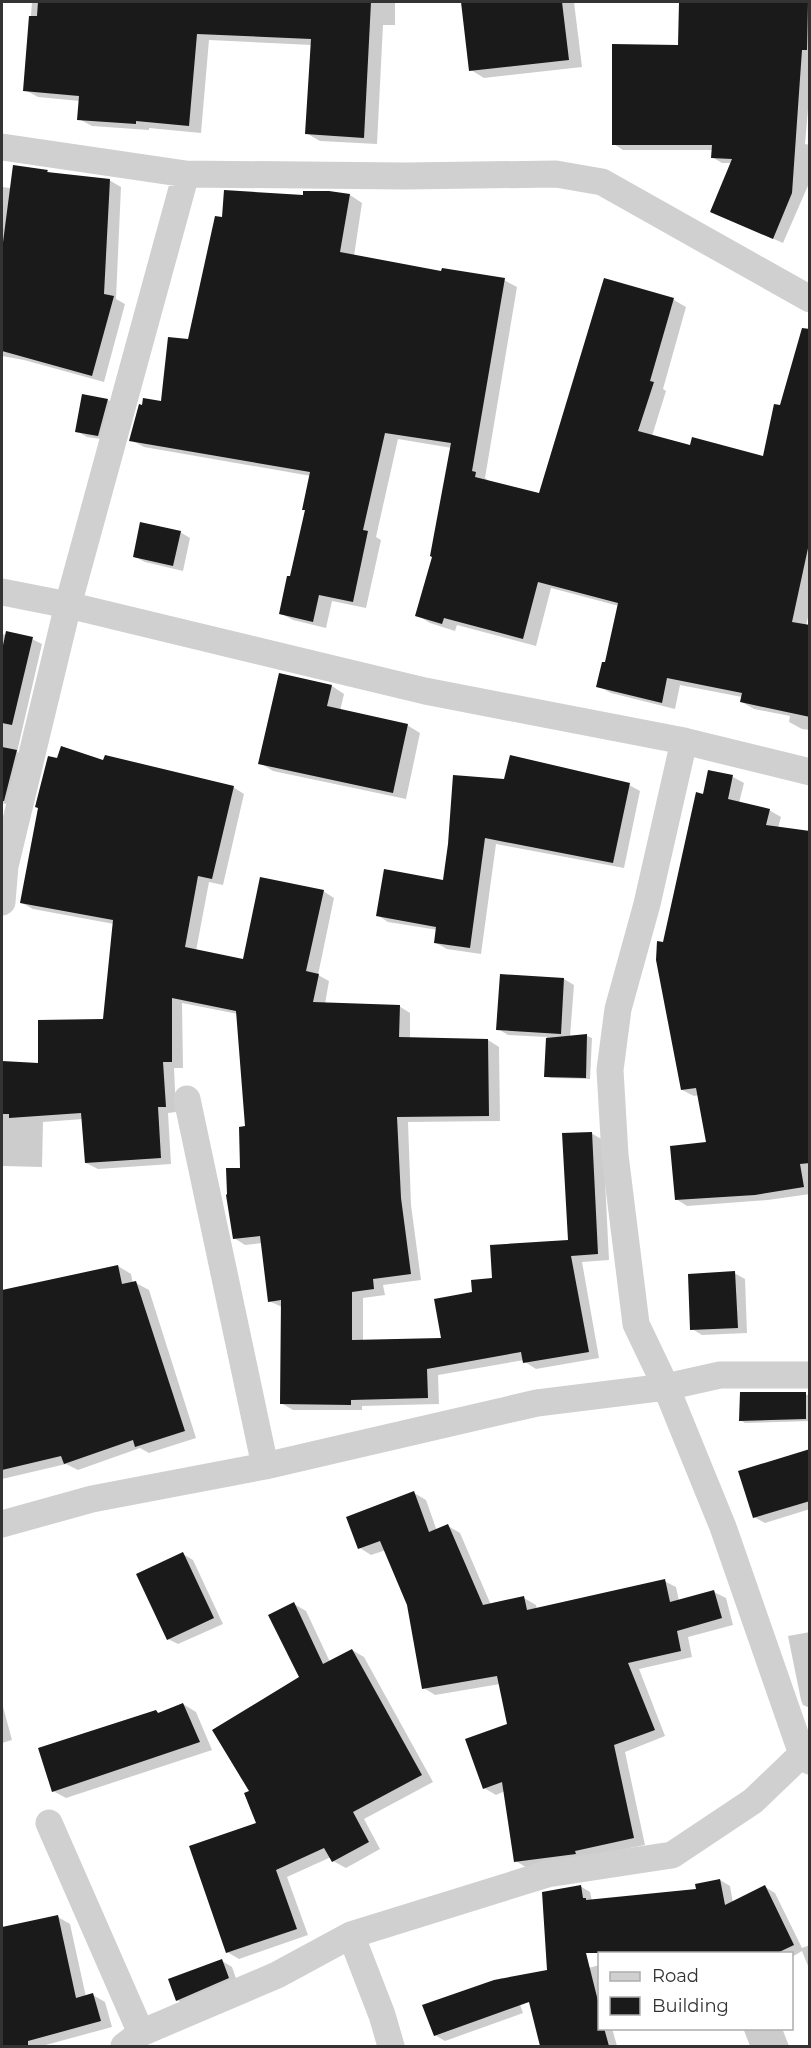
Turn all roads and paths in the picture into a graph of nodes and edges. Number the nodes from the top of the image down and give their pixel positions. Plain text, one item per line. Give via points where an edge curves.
1 (2, 147) edge
2 (186, 174) junction
3 (810, 299) edge
4 (2, 592) edge
5 (68, 605) junction
6 (684, 741) junction
7 (810, 772) edge
8 (2, 902) edge
9 (188, 1099) dead end
10 (810, 1375) edge
11 (666, 1387) junction
12 (265, 1466) junction
13 (2, 1524) edge
14 (806, 1758) edge
15 (49, 1823) dead end
16 (351, 1935) junction
17 (133, 2040) edge
18 (391, 2046) edge

1 - 2 street
2 - 3 street via 555,174 602,182
2 - 5 street
4 - 5 street
5 - 6 street via 425,691
5 - 8 street via 5,866
6 - 7 street
6 - 11 street via 647,904 618,1009 610,1070 615,1155 636,1324
9 - 12 street
10 - 11 street via 720,1375
11 - 12 street via 537,1404
11 - 14 street via 723,1527
12 - 13 street via 92,1499
14 - 16 street via 753,1801 672,1855 547,1874
15 - 17 street
16 - 17 street via 277,1976
16 - 18 street

